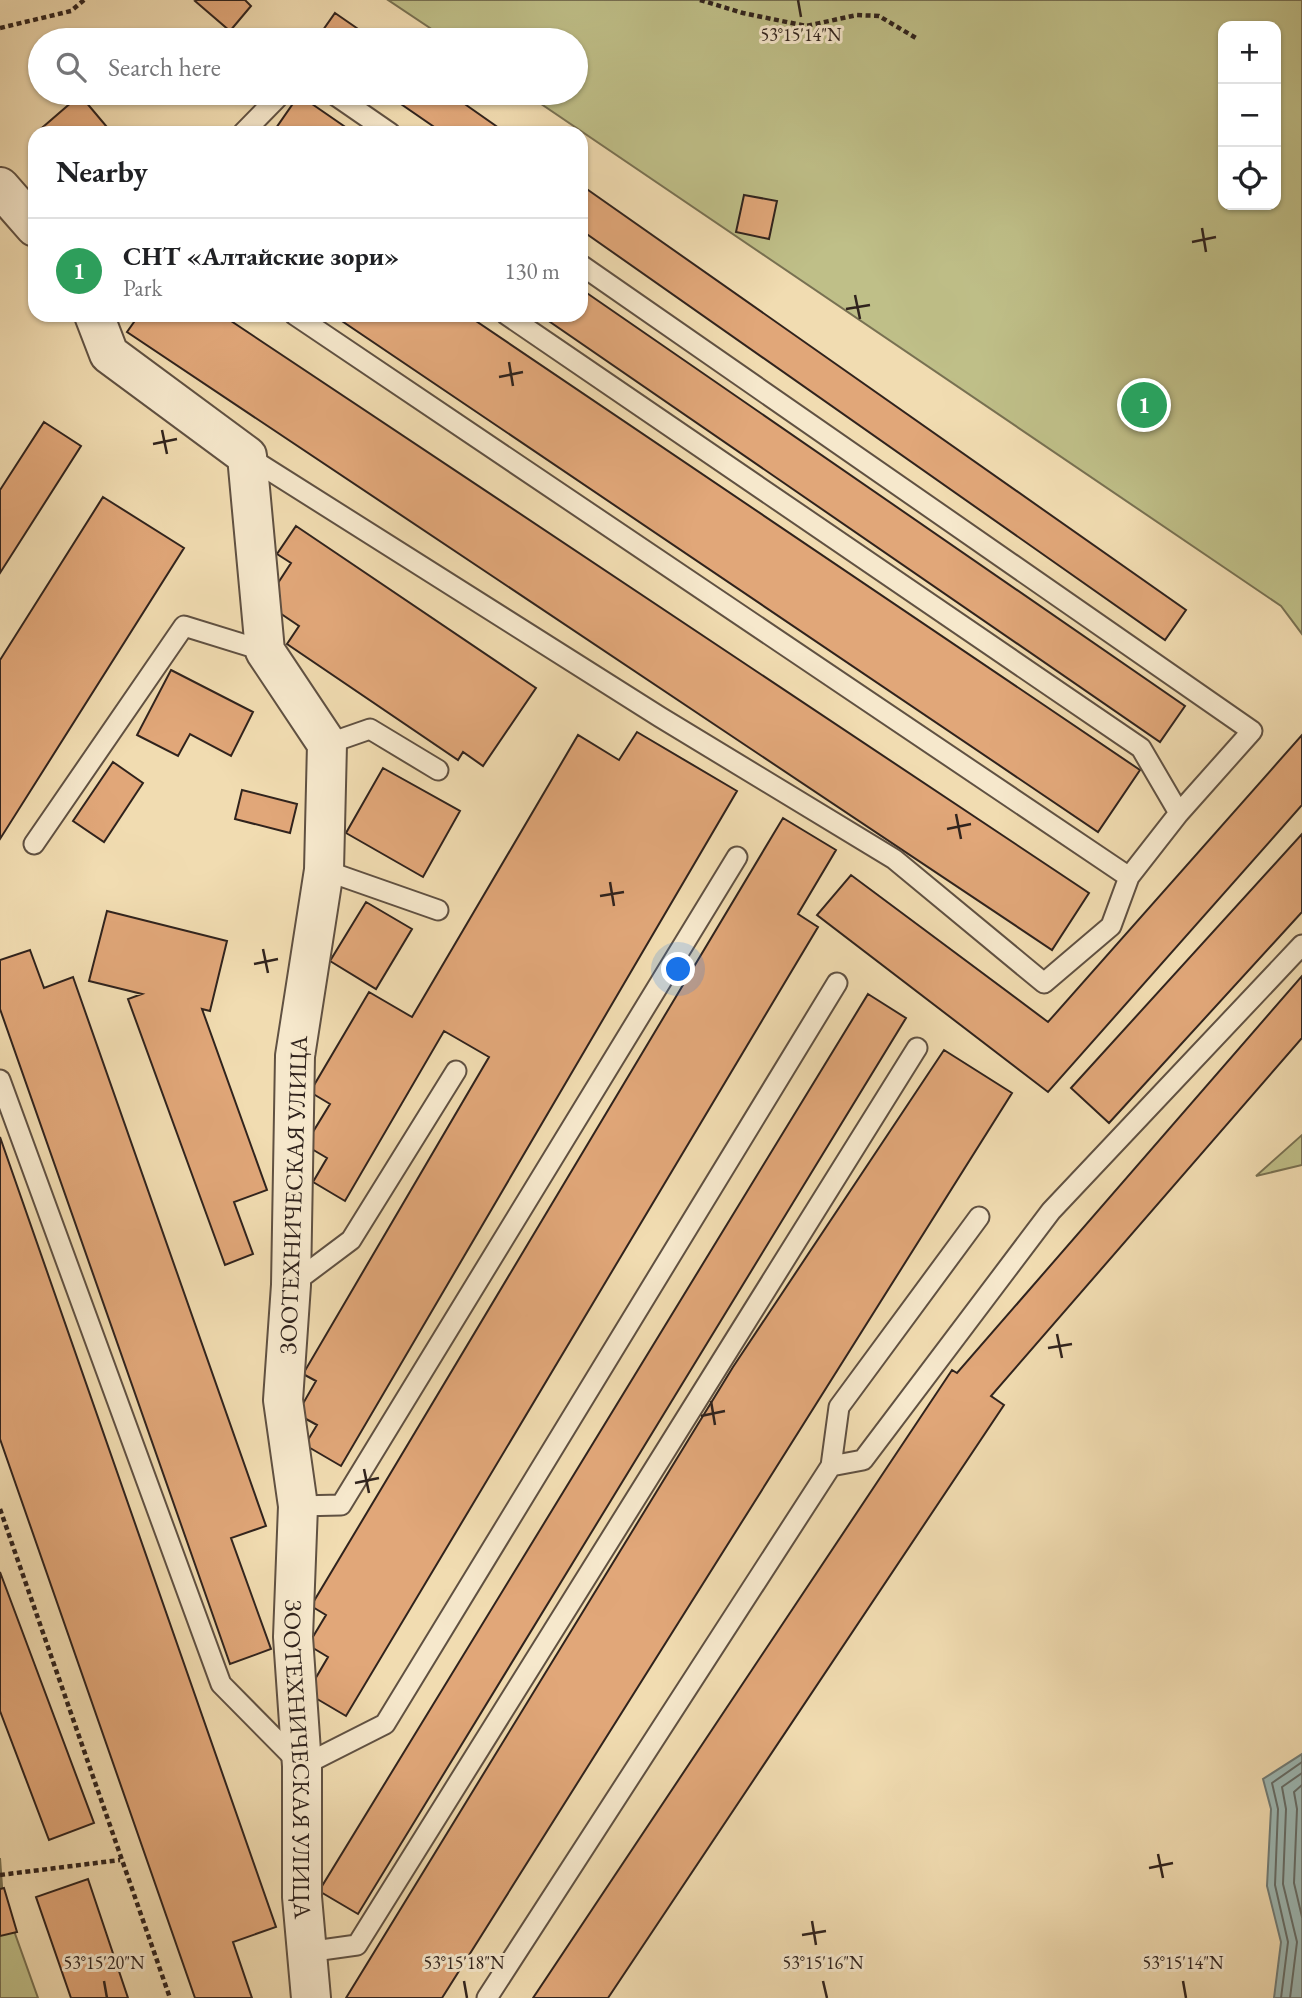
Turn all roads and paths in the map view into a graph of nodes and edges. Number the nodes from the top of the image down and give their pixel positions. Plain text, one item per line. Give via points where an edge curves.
1 (84, 0) edge
2 (700, 0) edge
3 (0, 28) edge
4 (916, 38) dead end
5 (270, 105) edge
6 (349, 105) edge
7 (250, 126) edge
8 (380, 126) edge
9 (0, 187) edge
10 (28, 219) edge
11 (588, 270) edge
12 (97, 322) edge
13 (305, 322) edge
14 (517, 322) edge
15 (247, 456) junction
16 (265, 651) junction
17 (327, 744) junction
18 (438, 770) dead end
19 (1179, 813) junction
20 (34, 844) dead end
21 (737, 857) dead end
22 (324, 870) junction
23 (1129, 877) junction
24 (438, 910) dead end
25 (1302, 945) edge
26 (837, 983) dead end
27 (917, 1048) dead end
28 (456, 1071) dead end
29 (0, 1080) edge
30 (979, 1217) dead end
31 (291, 1286) junction
32 (831, 1466) junction
33 (298, 1506) junction
34 (0, 1509) edge
35 (302, 1766) junction
36 (120, 1860) junction
37 (0, 1875) edge
38 (307, 1952) junction
39 (170, 1998) edge
40 (311, 1998) edge
41 (486, 1998) edge

1 - 3 path via 71,11
2 - 4 path via 806,26 879,16
5 - 7 lane
6 - 8 lane
9 - 10 street
11 - 19 lane via 1252,731
12 - 15 street via 109,354
13 - 23 lane
14 - 19 lane via 1141,748
15 - 16 street
15 - 23 lane via 894,859 1044,983 1111,926
16 - 17 street
16 - 20 lane via 184,626
17 - 18 lane via 370,729
17 - 22 street, ЗООТЕХНИЧЕСКАЯ УЛИЦА
19 - 23 lane
21 - 33 lane via 341,1505
22 - 24 lane
22 - 31 street, ЗООТЕХНИЧЕСКАЯ УЛИЦА via 295,1056
25 - 32 lane via 1052,1211 863,1460
26 - 35 lane via 385,1724
27 - 38 lane via 357,1945
28 - 31 lane via 351,1240
29 - 35 lane via 221,1684
30 - 32 lane via 839,1407
31 - 33 street, ЗООТЕХНИЧЕСКАЯ УЛИЦА via 283,1400
32 - 41 lane
33 - 35 street, ЗООТЕХНИЧЕСКАЯ УЛИЦА via 293,1637
34 - 36 path
35 - 38 street, ЗООТЕХНИЧЕСКАЯ УЛИЦА via 302,1897
36 - 37 path
36 - 39 path
38 - 40 street, ЗООТЕХНИЧЕСКАЯ УЛИЦА

